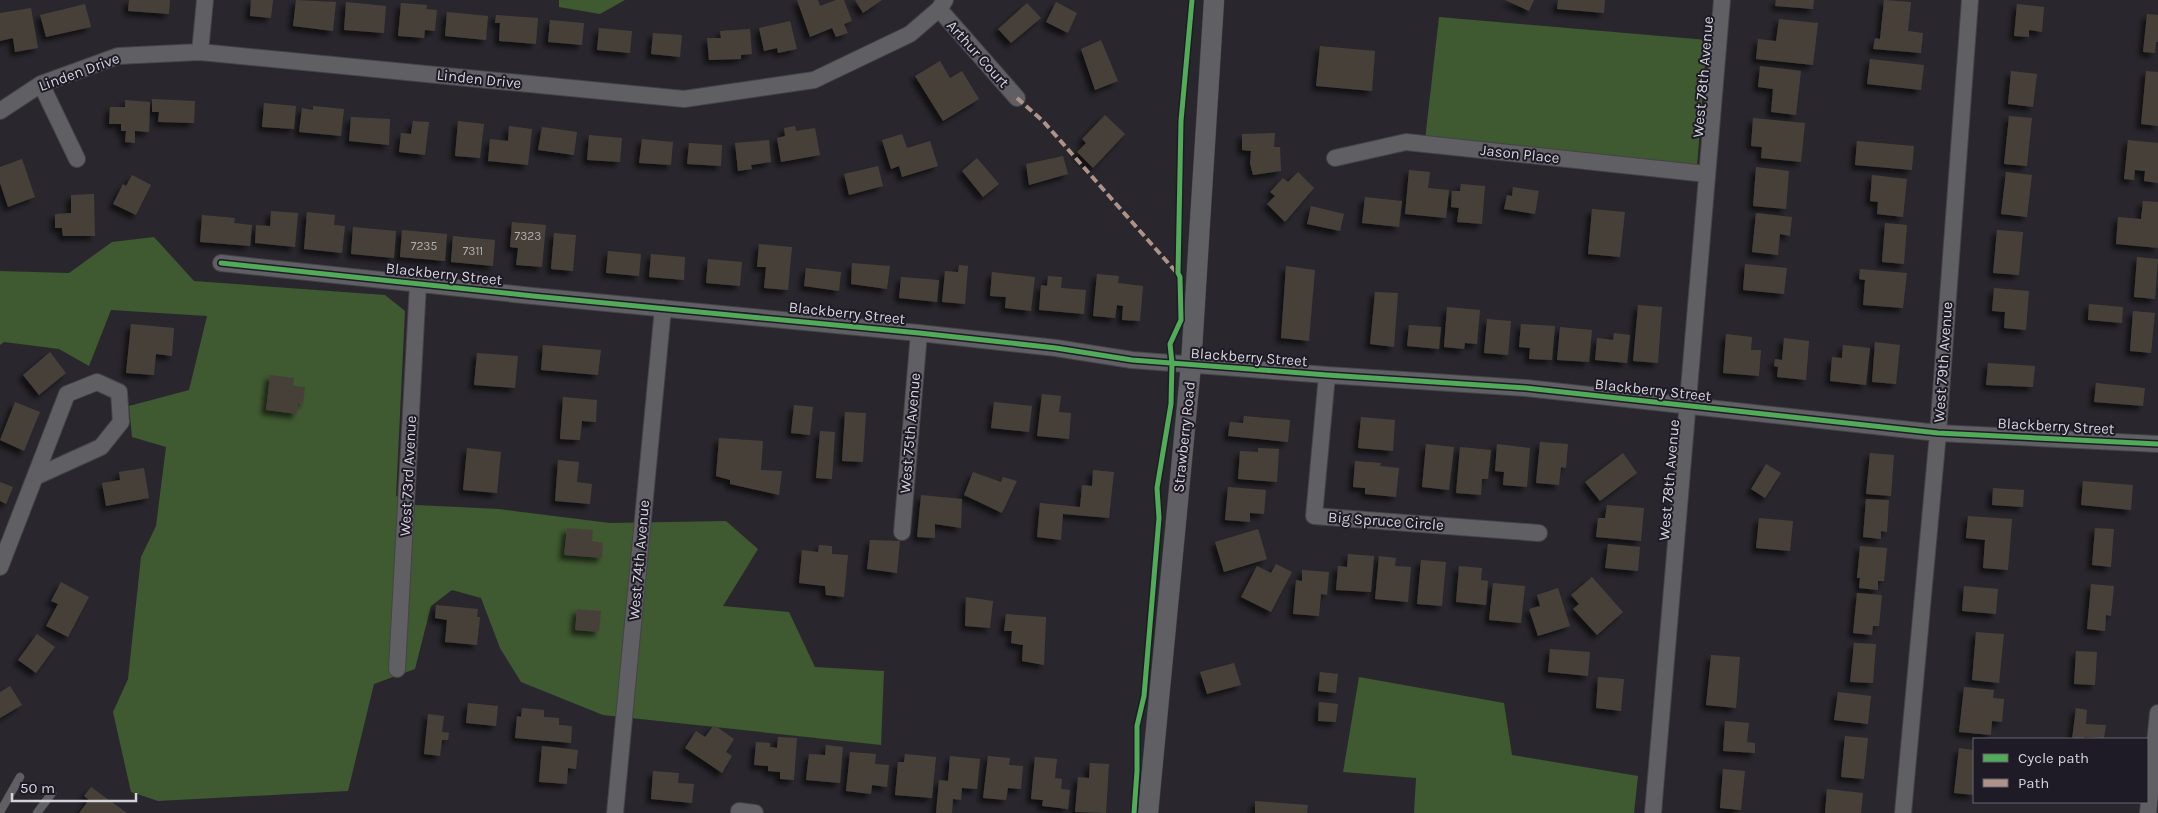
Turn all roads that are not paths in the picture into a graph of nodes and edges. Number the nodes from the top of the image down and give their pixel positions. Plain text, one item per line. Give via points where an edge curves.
1 (205, 0) edge
2 (1214, 0) edge
3 (1722, 0) edge
4 (1970, 0) edge
5 (942, 5) edge
6 (200, 52) junction
7 (41, 84) junction
8 (1017, 98) dead end
9 (0, 110) edge
10 (1335, 158) dead end
11 (76, 159) dead end
12 (1707, 174) junction
13 (221, 263) dead end
14 (418, 284) junction
15 (663, 308) junction
16 (919, 333) junction
17 (1192, 365) junction
18 (1328, 376) junction
19 (1688, 406) junction
20 (1938, 433) junction
21 (2158, 444) edge
22 (35, 477) junction
23 (902, 532) dead end
24 (1539, 533) dead end
25 (0, 567) edge
26 (397, 669) dead end
27 (2158, 713) edge
28 (20, 778) dead end
29 (52, 793) dead end
30 (0, 812) edge
31 (37, 813) edge
32 (615, 813) edge
33 (1148, 813) edge
34 (1652, 813) edge
35 (1903, 813) edge
36 (2148, 813) edge

1 - 6 street
2 - 17 street, Strawberry Road
3 - 12 street, West 78th Avenue
4 - 20 street, West 79th Avenue
5 - 6 street, Linden Drive via 910,34 814,80 684,99
5 - 8 street, Arthur Court
6 - 7 street, Linden Drive via 118,56
7 - 9 street, Linden Drive
7 - 11 street
10 - 12 street, Jason Place via 1406,142
12 - 19 street, West 78th Avenue
13 - 14 street, Blackberry Street
14 - 15 street, Blackberry Street
14 - 26 street, West 73rd Avenue
15 - 16 street, Blackberry Street
15 - 32 street, West 74th Avenue
16 - 17 street, Blackberry Street
16 - 23 street, West 75th Avenue
17 - 18 street, Blackberry Street
17 - 33 street, Strawberry Road
18 - 19 street, Blackberry Street via 1526,388
18 - 24 street, Big Spruce Circle via 1314,516
19 - 20 street, Blackberry Street
19 - 34 street, West 78th Avenue
20 - 21 street, Blackberry Street
20 - 35 street, West 79th Avenue
22 - 22 street via 101,446 121,422 119,392 97,382 67,394
22 - 25 street
27 - 36 street
28 - 30 lane
29 - 31 lane

